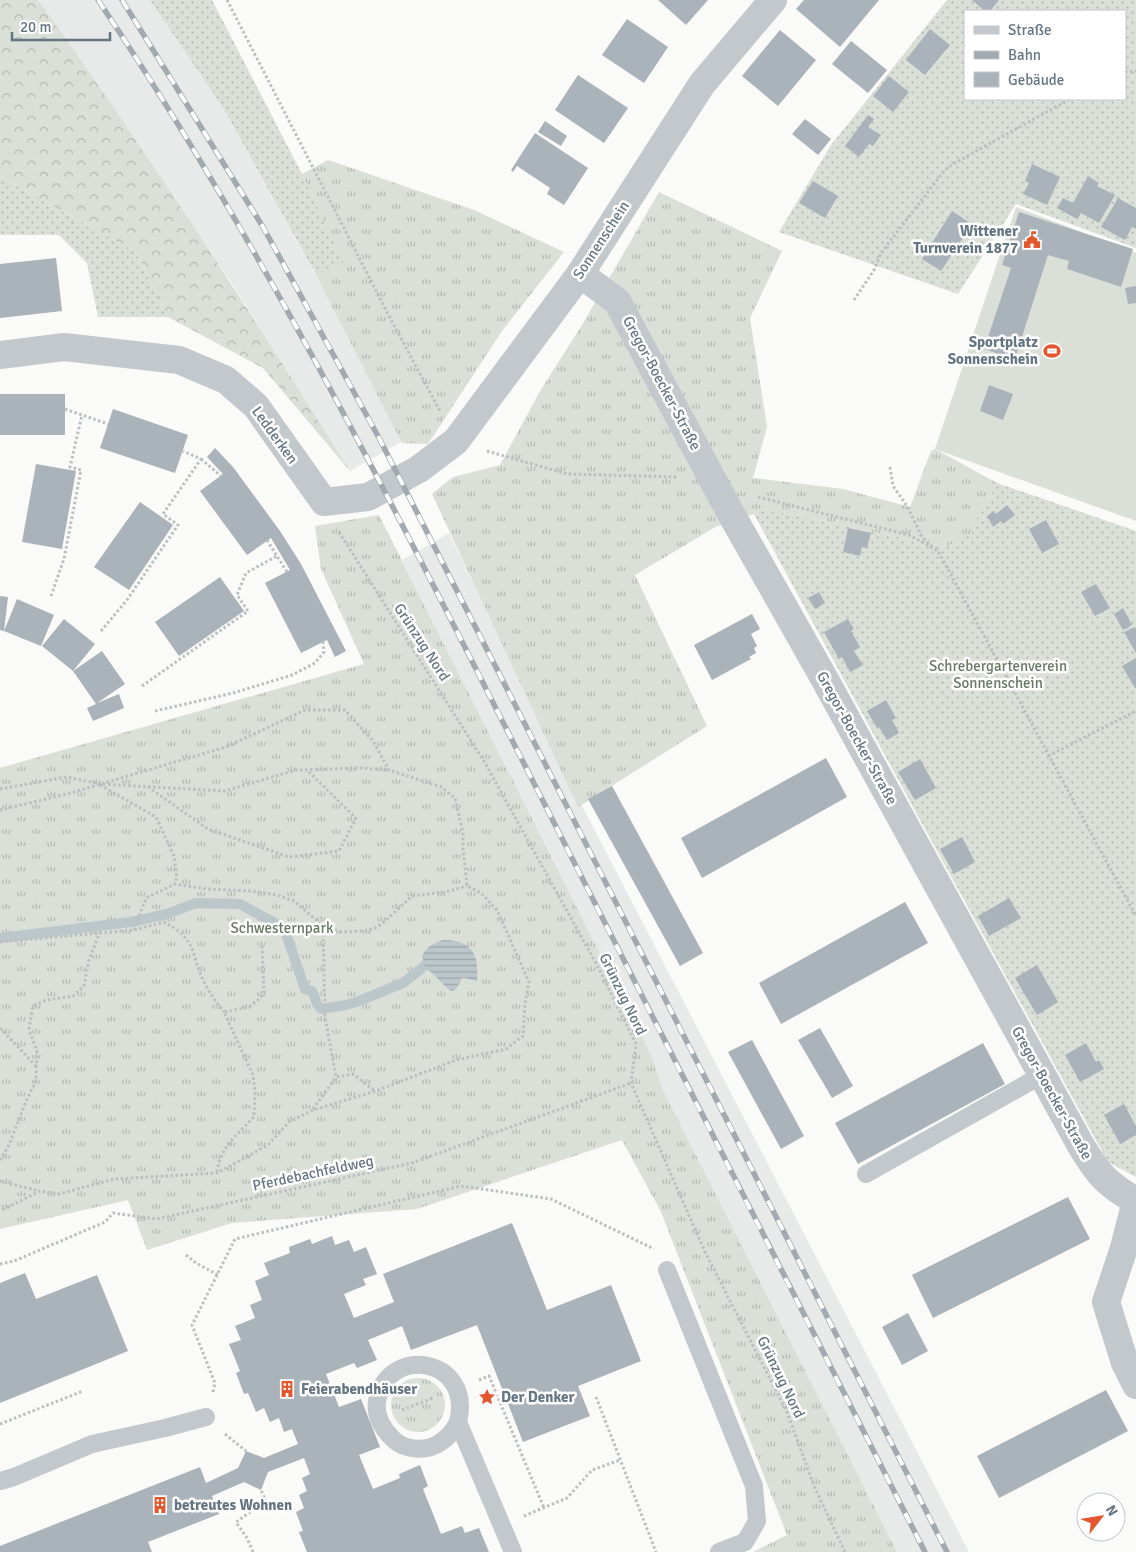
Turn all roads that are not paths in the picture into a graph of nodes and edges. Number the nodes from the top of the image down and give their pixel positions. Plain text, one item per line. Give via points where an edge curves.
1 (773, 0) edge
2 (580, 274) junction
3 (0, 355) edge
4 (419, 469) joint
5 (1042, 1075) junction
6 (866, 1174) dead end
7 (1136, 1201) edge
8 (667, 1270) road end
9 (1136, 1385) edge
10 (206, 1417) road end
11 (458, 1422) junction
12 (0, 1481) edge
13 (513, 1552) edge
14 (719, 1552) edge

1 - 2 street, Sonnenschein via 702,84
2 - 4 street, Sonnenschein via 456,441
2 - 5 street, Gregor-Boecker-Straße via 617,301 730,512
3 - 4 street, Ledderken via 64,347 83,349 179,360 226,380 256,406 324,502 368,497
5 - 6 lane
5 - 7 street, Gregor-Boecker-Straße via 1100,1176
7 - 9 street, Gregor-Boecker-Straße via 1106,1302 1125,1363
8 - 14 lane via 754,1486 758,1520 745,1542
10 - 12 lane via 92,1444
11 - 11 lane via 442,1442 418,1449 405,1447 394,1440 381,1424 377,1406 380,1390 400,1369 421,1364 434,1367 448,1376 457,1388 461,1412
11 - 13 lane

